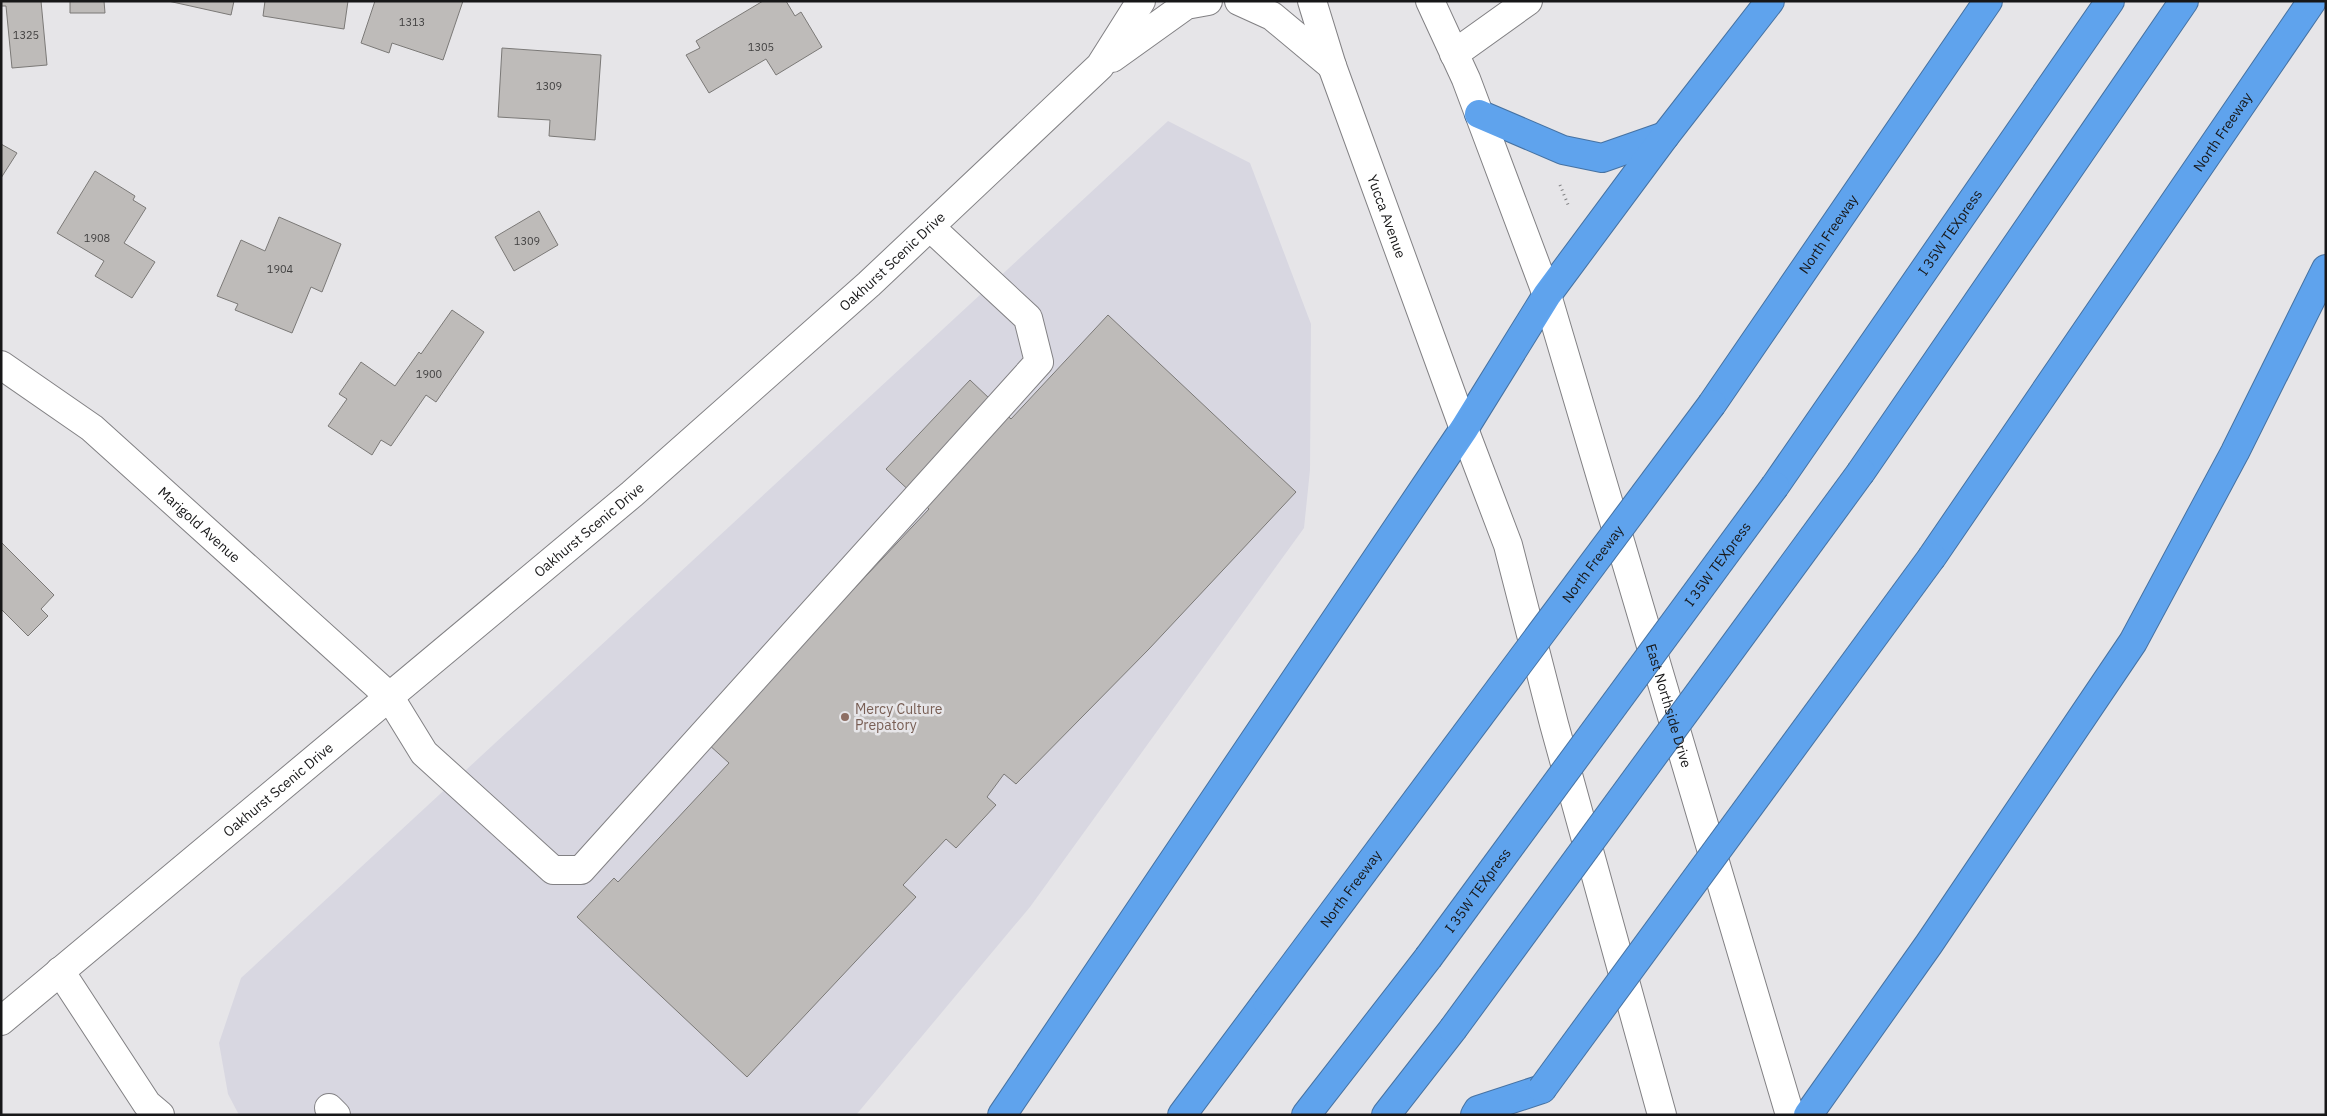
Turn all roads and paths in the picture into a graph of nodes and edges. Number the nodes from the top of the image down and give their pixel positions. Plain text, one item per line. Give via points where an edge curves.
1 (1141, 1) edge
2 (1208, 1) edge
3 (1238, 1) edge
4 (1312, 1) edge
5 (1430, 1) edge
6 (1528, 1) edge
7 (1770, 1) edge
8 (1988, 1) edge
9 (2110, 1) edge
10 (2184, 1) edge
11 (2312, 1) edge
12 (1454, 54) junction
13 (1100, 66) junction
14 (1332, 66) junction
15 (1479, 114) junction
16 (1665, 136) junction
17 (1558, 179) dead end
18 (1572, 215) dead end
19 (930, 227) junction
20 (2326, 269) edge
21 (1547, 296) junction
22 (1, 365) edge
23 (1464, 429) junction
24 (388, 696) junction
25 (60, 971) junction
26 (1, 1021) edge
27 (1542, 1089) junction
28 (1477, 1112) edge
29 (160, 1115) edge
30 (1002, 1115) edge
31 (1182, 1115) edge
32 (1306, 1115) edge
33 (1386, 1115) edge
34 (1522, 1115) edge
35 (1662, 1115) edge
36 (1790, 1115) edge
37 (1808, 1115) edge

1 - 13 street, Oakhurst Scenic Drive
2 - 13 street via 1186,6
3 - 14 street via 1272,16
4 - 14 street, Yucca Avenue
5 - 12 street
6 - 12 street
7 - 16 highway
8 - 31 highway, North Freeway, bridge via 1712,404
9 - 32 highway, I 35W TEXpress, bridge via 1776,486 1428,958
10 - 33 highway, bridge via 1861,472 1454,1029
11 - 27 highway, North Freeway, bridge via 1932,557
12 - 15 street
13 - 19 street, Oakhurst Scenic Drive
14 - 23 street, Yucca Avenue
15 - 16 highway via 1563,150 1602,158
15 - 21 street
16 - 21 highway
17 - 18 path
19 - 24 street, Oakhurst Scenic Drive via 639,487
19 - 24 street, Marigold Avenue via 1028,318 1039,362 581,870 553,870 424,753
20 - 37 highway via 2235,452 2132,642 1929,944
21 - 23 highway
21 - 36 street, East Northside Drive
22 - 24 street, Marigold Avenue via 92,428
23 - 30 highway
23 - 35 street via 1508,545
24 - 25 street, Oakhurst Scenic Drive
25 - 26 street, Oakhurst Scenic Drive
25 - 29 street via 147,1104
27 - 28 highway
27 - 34 highway, North Freeway

